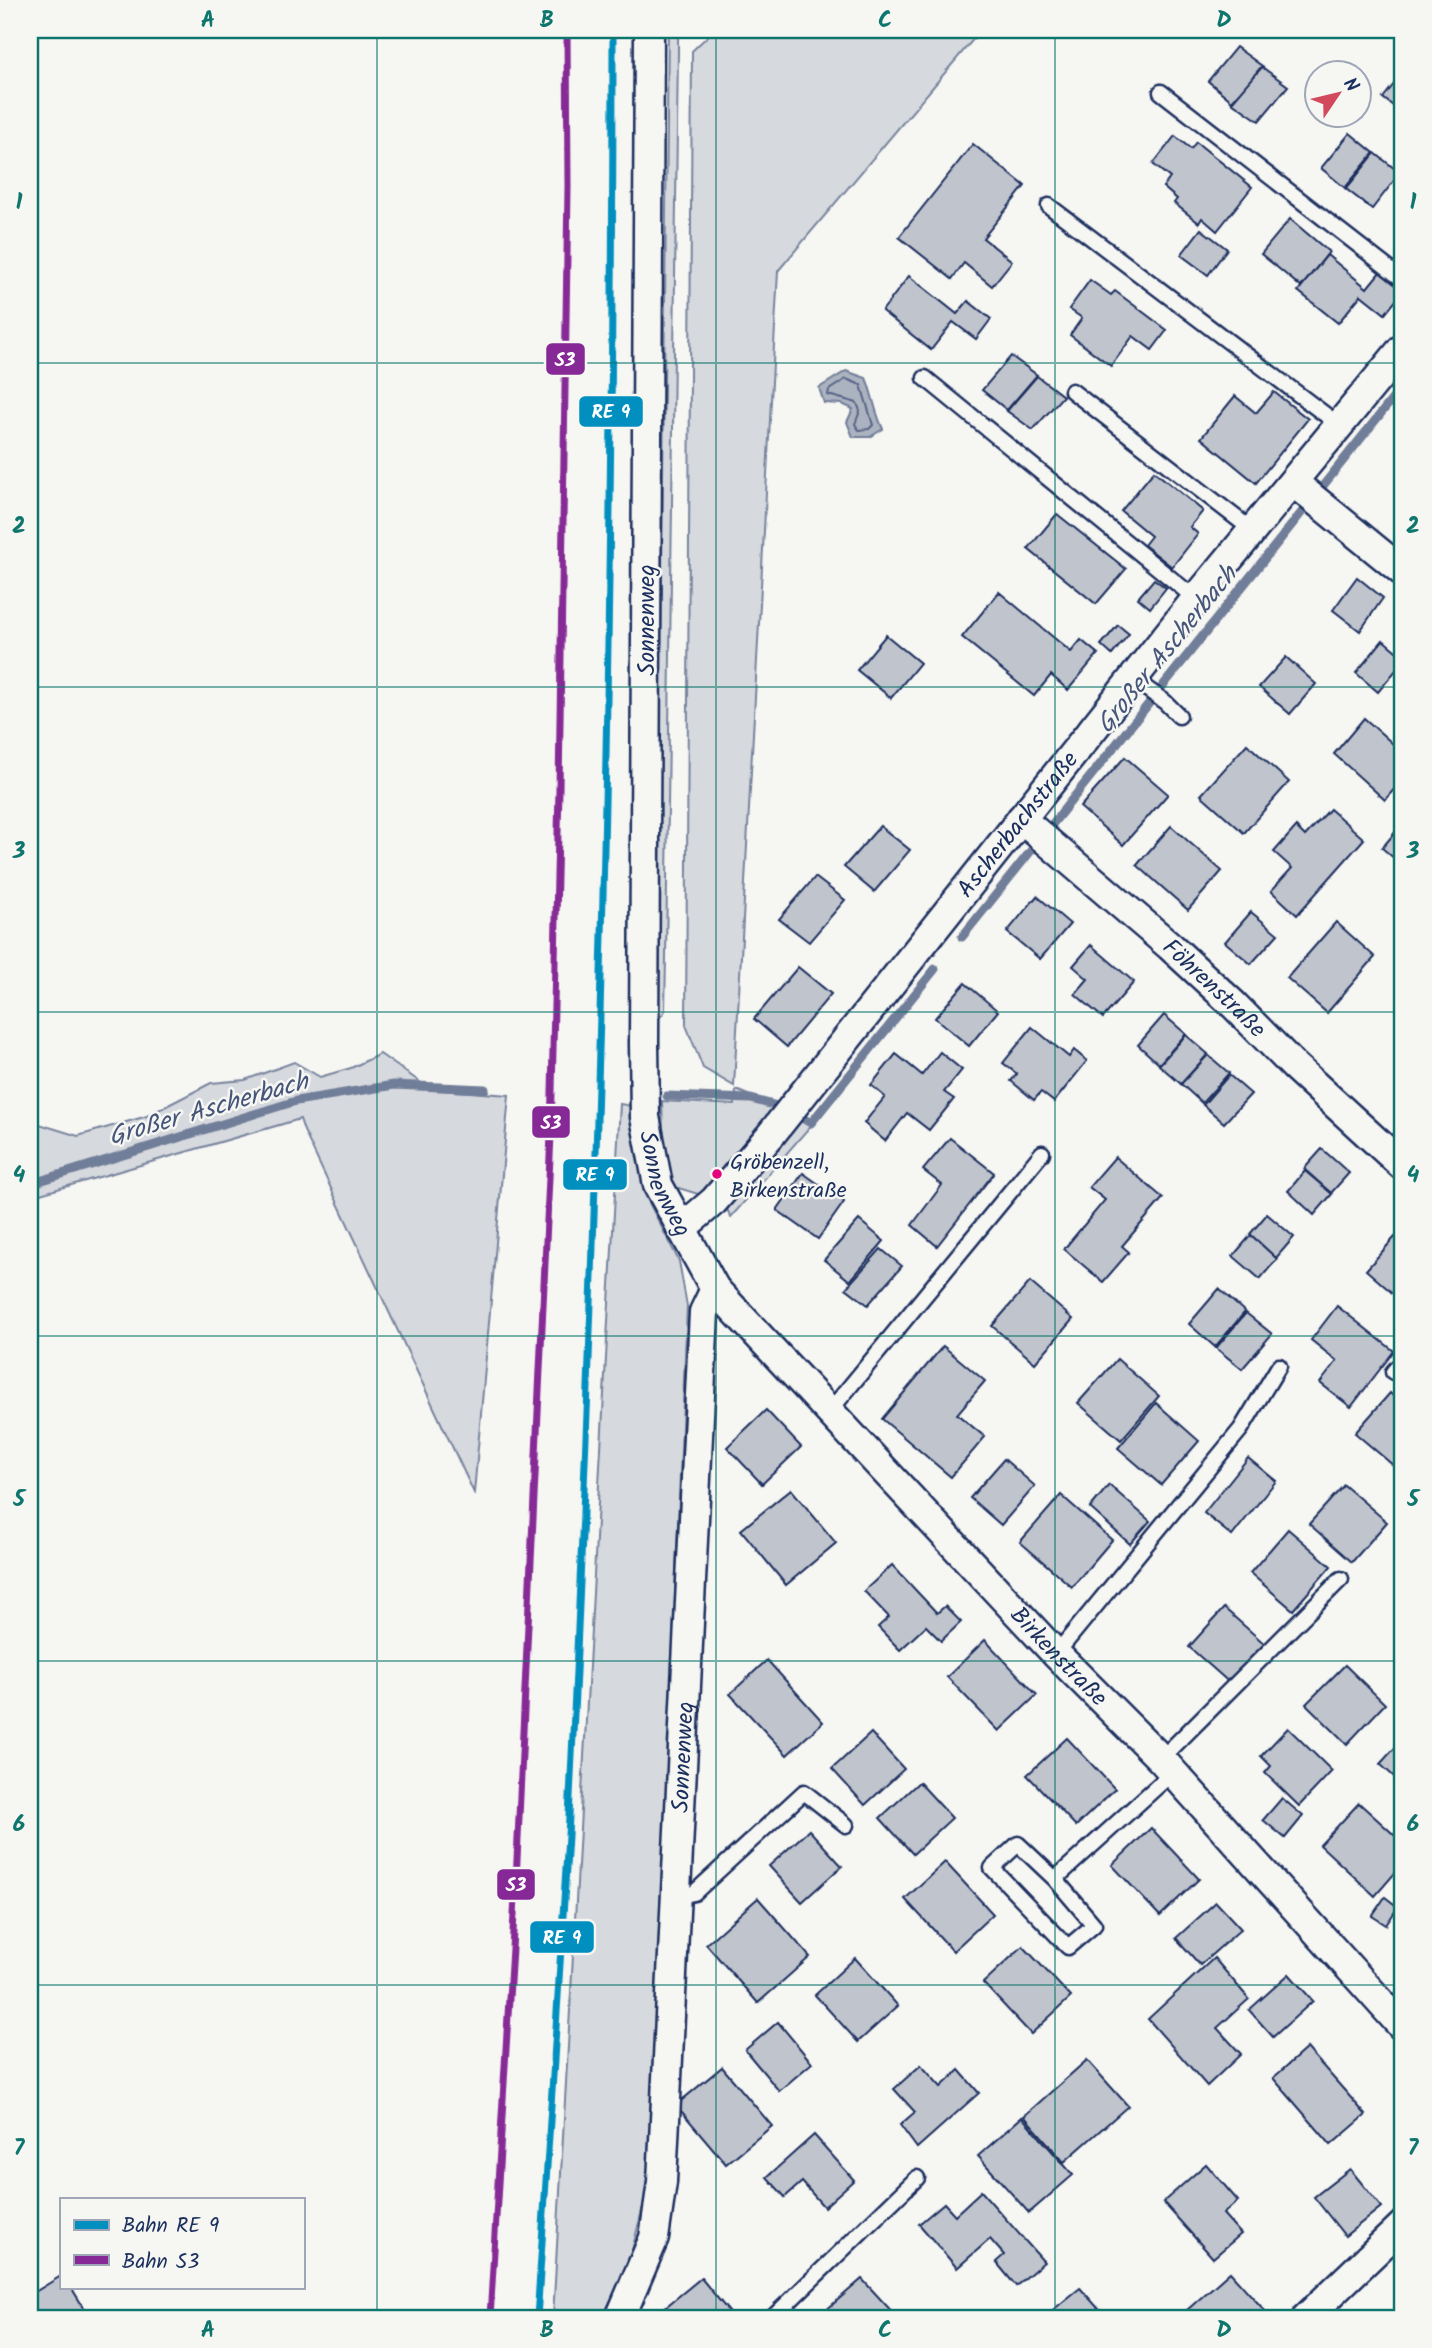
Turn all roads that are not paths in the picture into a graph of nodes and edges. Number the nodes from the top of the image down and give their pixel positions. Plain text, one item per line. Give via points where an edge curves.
1 (649, 30) edge
2 (1161, 92) dead end
3 (1049, 206) dead end
4 (1402, 279) edge
5 (1402, 349) edge
6 (925, 378) dead end
7 (1072, 391) dead end
8 (1339, 425) junction
9 (1297, 487) junction
10 (1252, 530) junction
11 (1402, 571) edge
12 (1196, 599) junction
13 (1138, 682) junction
14 (1179, 716) dead end
15 (1025, 823) junction
16 (1042, 1153) dead end
17 (1402, 1165) edge
18 (681, 1229) junction
19 (715, 1289) junction
20 (1279, 1366) dead end
21 (829, 1412) junction
22 (1341, 1579) dead end
23 (1056, 1654) junction
24 (1167, 1766) junction
25 (846, 1825) dead end
26 (1055, 1879) junction
27 (674, 1897) junction
28 (1402, 2026) edge
29 (917, 2178) dead end
30 (1402, 2226) edge
31 (620, 2318) edge
32 (772, 2318) edge
33 (1306, 2318) edge

1 - 18 street, Sonnenweg via 645,1117 658,1185
2 - 4 lane
3 - 8 lane
5 - 8 street, Ascherbachstraße
6 - 12 lane
7 - 10 lane
8 - 9 street, Ascherbachstraße
9 - 10 street, Ascherbachstraße
9 - 11 street
10 - 12 street, Ascherbachstraße
12 - 13 street, Ascherbachstraße
13 - 14 lane
13 - 15 street, Ascherbachstraße
15 - 17 street, Föhrenstraße via 1180,955
15 - 18 street, Ascherbachstraße via 769,1137 714,1201
16 - 21 lane
18 - 19 street, Sonnenweg
19 - 21 street, Birkenstraße
19 - 27 street, Sonnenweg via 704,1312
20 - 23 lane via 1241,1429
21 - 23 street, Birkenstraße
22 - 24 lane
23 - 24 street, Birkenstraße
24 - 26 lane
24 - 28 street, Birkenstraße
25 - 27 lane via 804,1792 694,1893
26 - 26 lane via 1094,1925 1068,1947 992,1868 1018,1844
27 - 31 street, Sonnenweg via 662,2182 654,2238
29 - 32 lane
30 - 33 street

